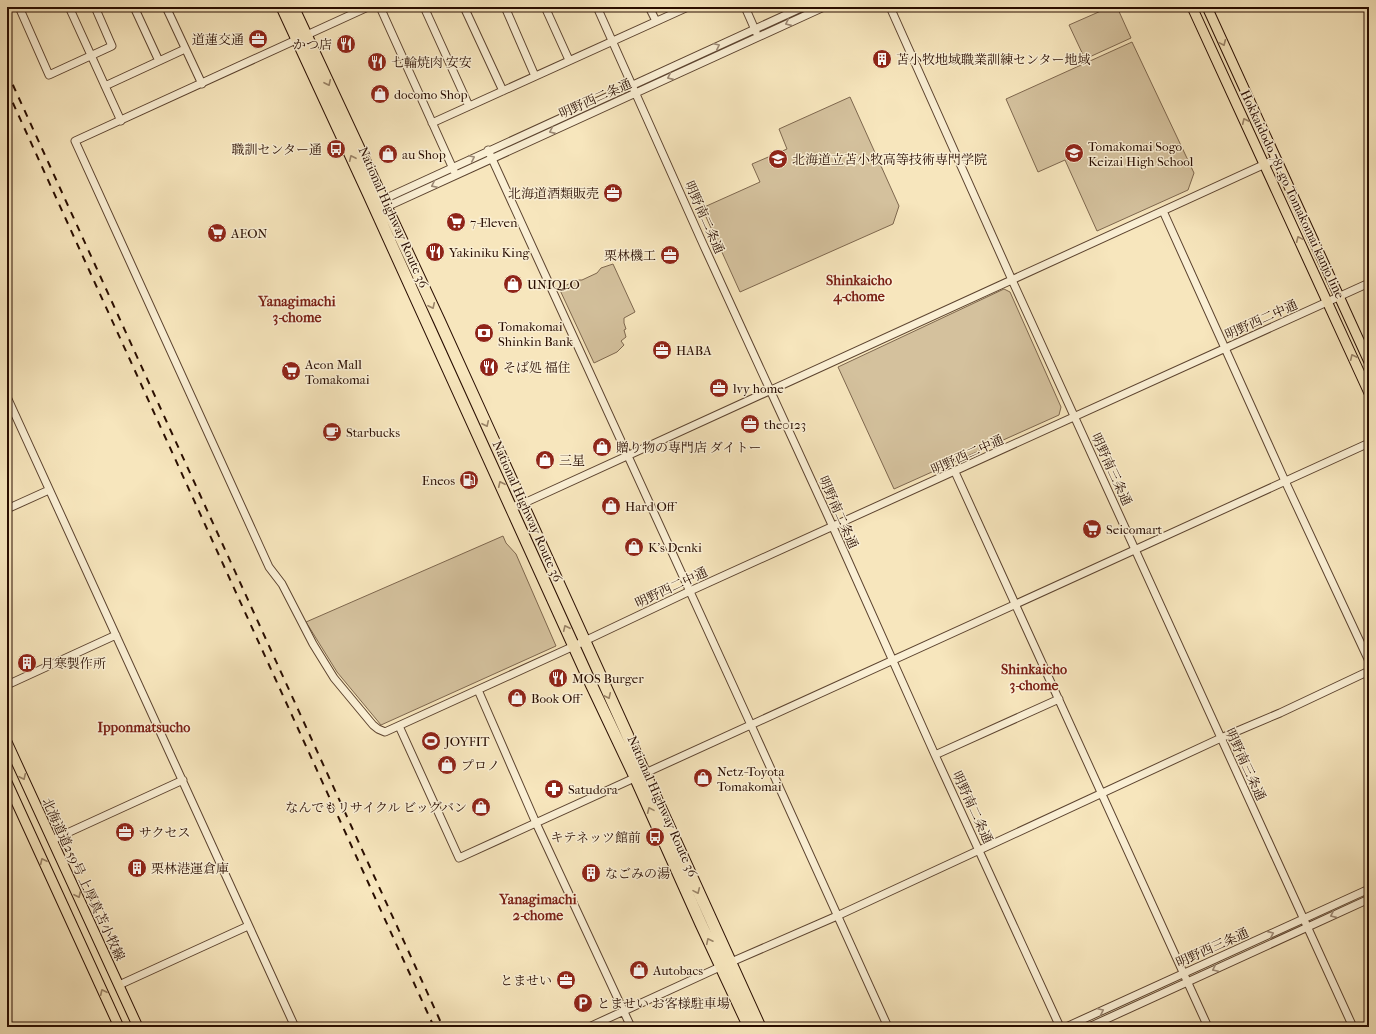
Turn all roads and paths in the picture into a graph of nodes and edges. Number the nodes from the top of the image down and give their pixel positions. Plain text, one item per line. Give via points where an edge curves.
1 (19, 7) edge
2 (69, 7) edge
3 (95, 7) edge
4 (134, 7) edge
5 (166, 7) edge
6 (282, 7) edge
7 (293, 7) edge
8 (368, 7) edge
9 (380, 7) edge
10 (424, 7) edge
11 (464, 7) edge
12 (504, 7) edge
13 (545, 7) edge
14 (597, 7) edge
15 (649, 7) edge
16 (688, 7) edge
17 (745, 7) edge
18 (803, 7) edge
19 (824, 7) edge
20 (890, 7) edge
21 (1192, 7) edge
22 (1207, 7) edge
23 (656, 21) junction
24 (755, 29) junction
25 (302, 37) junction
26 (758, 37) junction
27 (613, 41) junction
28 (185, 49) junction
29 (91, 56) junction
30 (569, 60) junction
31 (159, 61) junction
32 (535, 76) junction
33 (202, 84) junction
34 (632, 84) junction
35 (105, 86) junction
36 (502, 91) junction
37 (636, 92) junction
38 (469, 106) junction
39 (121, 121) junction
40 (432, 123) junction
41 (488, 150) junction
42 (491, 158) junction
43 (1276, 159) junction
44 (1265, 164) junction
45 (452, 167) junction
46 (456, 174) junction
47 (379, 205) junction
48 (1163, 211) junction
49 (1012, 280) junction
50 (1369, 283) edge
51 (1340, 297) junction
52 (1328, 302) junction
53 (1226, 347) junction
54 (1369, 362) edge
55 (770, 390) junction
56 (1369, 393) edge
57 (7, 397) edge
58 (1075, 418) junction
59 (1369, 443) edge
60 (627, 455) junction
61 (955, 472) junction
62 (1285, 481) junction
63 (49, 490) junction
64 (522, 504) junction
65 (512, 507) junction
66 (7, 509) edge
67 (833, 527) junction
68 (1135, 549) junction
69 (690, 592) junction
70 (1016, 604) junction
71 (116, 635) junction
72 (579, 644) junction
73 (893, 660) junction
74 (1369, 661) edge
75 (1369, 671) edge
76 (7, 685) edge
77 (478, 690) junction
78 (1058, 699) junction
79 (751, 725) junction
80 (399, 726) junction
81 (1221, 738) junction
82 (7, 742) edge
83 (935, 755) junction
84 (640, 776) junction
85 (183, 780) junction
86 (7, 782) edge
87 (1101, 794) junction
88 (536, 823) junction
89 (52, 840) junction
90 (980, 850) junction
91 (1369, 889) edge
92 (1369, 899) edge
93 (837, 916) junction
94 (1304, 919) junction
95 (248, 926) junction
96 (1308, 926) junction
97 (726, 964) junction
98 (1184, 973) junction
99 (1188, 982) junction
100 (119, 985) junction
101 (624, 1011) junction
102 (119, 1027) edge
103 (138, 1027) edge
104 (295, 1027) edge
105 (589, 1027) edge
106 (631, 1027) edge
107 (749, 1027) edge
108 (760, 1027) edge
109 (888, 1027) edge
110 (1060, 1027) edge
111 (1066, 1027) edge
112 (1089, 1027) edge
113 (1208, 1027) edge
114 (1353, 1027) edge

1 - 29 street via 49,75
2 - 29 street
3 - 29 street via 112,46
4 - 31 street
5 - 28 street
6 - 25 highway, National Highway Route 36
7 - 25 highway, National Highway Route 36
8 - 25 street
9 - 40 street
10 - 38 street
11 - 36 street
12 - 32 street
13 - 30 street
14 - 27 street, 明野南二条通
15 - 23 street
16 - 23 street
17 - 24 street
18 - 24 street, 明野西二条通
19 -> 26 street, 明野西二条通
20 - 49 street, 明野南三条通
44 -> 21 main road, Hokkaidodo 781-go Tomakomai kanjo line
22 -> 43 main road, Hokkaidodo 781-go Tomakomai kanjo line
23 - 27 street
24 - 26 street
34 -> 24 street, 明野西二条通
25 - 33 street
25 - 47 highway, National Highway Route 36
26 -> 37 street, 明野西二条通
27 - 30 street
27 - 34 street, 明野南二条通
28 - 31 street
28 - 33 street
29 - 35 street
30 - 32 street
31 - 35 street
32 - 36 street
33 - 39 street
34 - 37 street, 明野南二条通
34 - 41 street, 明野西二条通
35 - 39 street
36 - 38 street
37 -> 42 street, 明野西二条通
37 - 55 street, 明野南二条通
38 - 40 street
39 - 80 street, 明野西二中通 via 75,141 269,567 282,584 334,678 378,729 385,732
40 - 45 street
41 - 42 street
45 -> 41 street, 明野西二条通
42 - 46 street, 明野西二条通
42 - 60 street
43 - 44 street
43 - 51 main road, Hokkaidodo 781-go Tomakomai kanjo line
44 - 48 street
52 -> 44 main road, Hokkaidodo 781-go Tomakomai kanjo line
45 - 46 street
45 - 47 street, 明野西二条通
46 -> 47 street, 明野西二条通
47 -> 64 highway, National Highway Route 36
65 -> 47 highway, National Highway Route 36
48 - 49 street
48 - 53 street
49 - 55 street
49 - 58 street, 明野南三条通
50 - 51 street, 明野西二中通
51 - 52 street, 明野西二中通
51 - 54 main road, Hokkaidodo 781-go Tomakomai kanjo line
52 - 53 street, 明野西二中通
56 -> 52 main road, Hokkaidodo 781-go Tomakomai kanjo line
53 - 58 street, 明野西二中通
53 - 62 street
55 - 60 street
55 - 67 street, 明野南二条通
57 - 63 street
58 - 61 street, 明野西二中通
58 - 68 street, 明野南三条通
59 - 62 street
60 - 64 street
60 - 69 street
61 - 67 street, 明野西二中通
61 - 70 street
62 - 68 street
62 - 74 street
63 - 66 street
63 - 71 street
64 - 65 street
64 - 72 highway, National Highway Route 36
72 -> 65 highway, National Highway Route 36
67 - 69 street, 明野西二中通
67 - 73 street, 明野南二条通
68 - 70 street
68 - 81 street, 明野南三条通
69 - 72 street, 明野西二中通
69 - 79 street
70 - 73 street
70 - 78 street
71 - 76 street
71 - 85 street
72 - 77 street, 明野西二中通
72 - 84 highway, National Highway Route 36
73 - 79 street
73 - 83 street, 明野南二条通
75 - 81 street
77 - 80 street, 明野西二中通
77 - 88 street
78 - 83 street
78 - 87 street
79 - 84 street
79 - 93 street
80 - 88 street via 459,858
81 - 87 street
81 - 94 street, 明野南三条通
82 -> 89 main road, 北海道道259号 上厚真苫小牧線
83 - 90 street, 明野南二条通
84 - 88 street
84 - 97 highway, National Highway Route 36 via 698,918
85 - 89 street
85 - 95 street
102 -> 86 main road
87 - 90 street
87 - 98 street
88 - 101 street
89 -> 100 main road, 北海道道259号 上厚真苫小牧線
90 - 93 street
90 - 110 street, 明野南二条通
91 - 94 street, 明野西三条通
92 -> 96 street, 明野西三条通
93 - 97 street
93 - 109 street
94 - 96 street, 明野南三条通
98 -> 94 street, 明野西三条通
95 - 100 street
95 - 104 street
96 -> 99 street, 明野西三条通
96 - 114 street, 明野南三条通
97 - 101 street
97 - 107 highway, National Highway Route 36
97 - 108 highway, National Highway Route 36
98 - 99 street
111 -> 98 street, 明野西三条通
99 - 112 street, 明野西三条通
99 - 113 street
100 - 103 main road, 北海道道259号 上厚真苫小牧線
101 - 105 street
101 - 106 street

